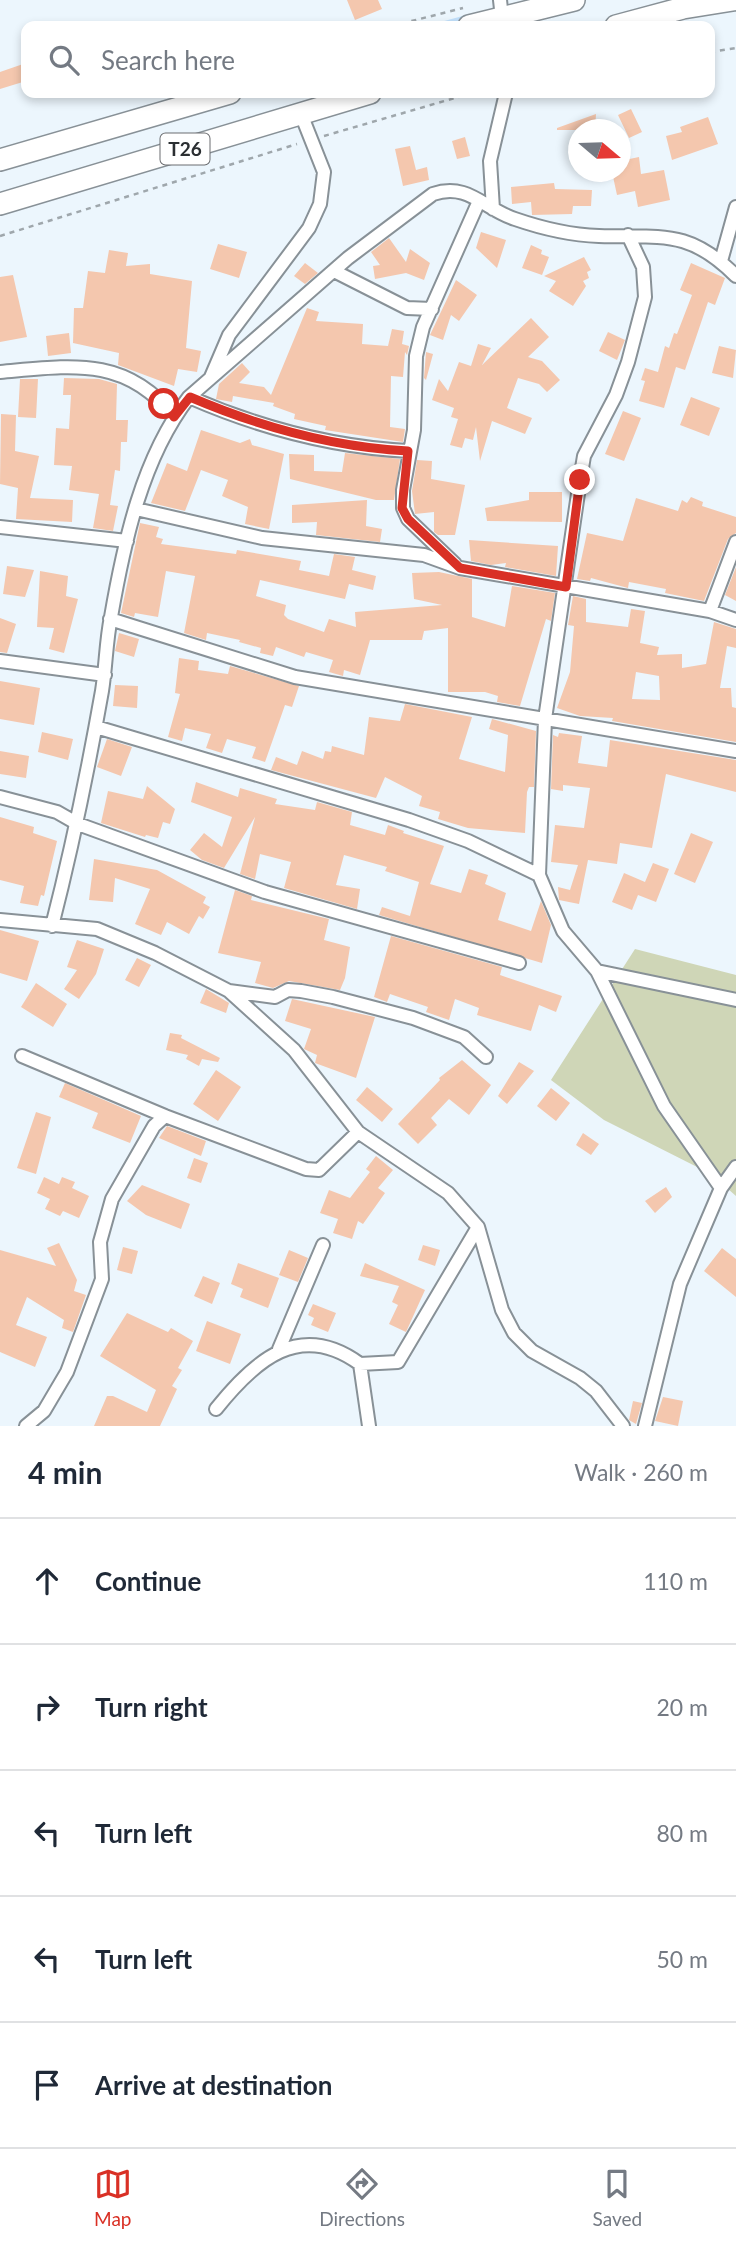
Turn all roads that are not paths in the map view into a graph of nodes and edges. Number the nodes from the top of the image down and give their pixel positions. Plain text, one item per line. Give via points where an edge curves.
1 (573, 0) edge
2 (733, 0) edge
3 (501, 9) edge
4 (468, 16) edge
5 (635, 21) edge
6 (213, 98) edge
7 (354, 98) edge
8 (505, 98) edge
9 (302, 114) junction
10 (0, 160) edge
11 (479, 201) junction
12 (0, 204) edge
13 (736, 207) edge
14 (493, 209) junction
15 (628, 235) junction
16 (722, 261) junction
17 (334, 271) junction
18 (736, 276) edge
19 (432, 309) junction
20 (0, 372) edge
21 (210, 380) junction
22 (190, 397) junction
23 (174, 417) junction
24 (408, 451) junction
25 (136, 509) junction
26 (0, 527) edge
27 (127, 541) junction
28 (736, 542) edge
29 (460, 568) junction
30 (566, 587) junction
31 (710, 611) junction
32 (110, 619) junction
33 (736, 620) edge
34 (0, 661) edge
35 (105, 675) junction
36 (545, 719) junction
37 (96, 727) junction
38 (736, 751) edge
39 (0, 797) edge
40 (78, 824) junction
41 (538, 875) junction
42 (0, 920) edge
43 (52, 926) junction
44 (519, 963) dead end
45 (597, 971) junction
46 (229, 991) junction
47 (736, 1000) edge
48 (22, 1056) dead end
49 (486, 1057) dead end
50 (165, 1116) junction
51 (358, 1132) junction
52 (736, 1167) edge
53 (721, 1188) junction
54 (478, 1227) junction
55 (323, 1245) dead end
56 (279, 1349) junction
57 (360, 1364) junction
58 (216, 1409) dead end
59 (26, 1426) edge
60 (369, 1426) edge
61 (623, 1426) edge
62 (645, 1426) edge

1 - 3 highway
2 - 5 highway
3 - 4 highway
6 - 10 highway, T26
7 - 9 highway, T26
8 - 14 street via 490,161
9 - 12 highway, T26
9 - 21 street via 324,172 320,204 309,228 229,335
11 - 14 street
11 - 17 street via 458,189 433,194
11 - 19 street
13 - 16 street
14 - 15 street via 540,226 597,236
15 - 16 street via 677,239 703,247
15 - 30 street via 643,267 645,297 616,395 584,456
16 - 18 street
17 - 19 street via 407,308
17 - 21 street
19 - 24 street via 416,356 414,430
20 - 23 street via 65,365 97,369 131,380 153,394
21 - 22 street
22 - 23 street
22 - 24 street via 243,420 293,434
23 - 25 street
24 - 29 street via 402,508
25 - 27 street
25 - 29 street via 262,538 425,555
26 - 27 street
27 - 32 street
28 - 31 street
29 - 30 street
30 - 31 street
30 - 36 street
31 - 33 street
32 - 35 street
32 - 36 street via 295,677
34 - 35 street
35 - 37 street
36 - 38 street
36 - 41 street
37 - 40 street
37 - 41 street via 409,820 468,841
39 - 40 street via 57,812
40 - 43 street
40 - 44 street via 265,892
41 - 45 street via 564,931
42 - 43 street
43 - 46 street via 97,929
45 - 47 street
45 - 53 street via 664,1106
46 - 49 street via 275,996 289,990 333,997 464,1037
46 - 51 street via 294,1050
48 - 50 street
50 - 51 street via 306,1169 319,1170
50 - 59 street via 154,1126 112,1199 100,1242 102,1279 68,1372 44,1411
51 - 54 street via 448,1193
52 - 53 street
53 - 62 street via 680,1284
54 - 57 street via 398,1362
54 - 61 street via 502,1310 514,1333 532,1351 596,1391
55 - 56 street
56 - 57 street via 316,1346 341,1350
56 - 58 street via 241,1378
57 - 60 street

